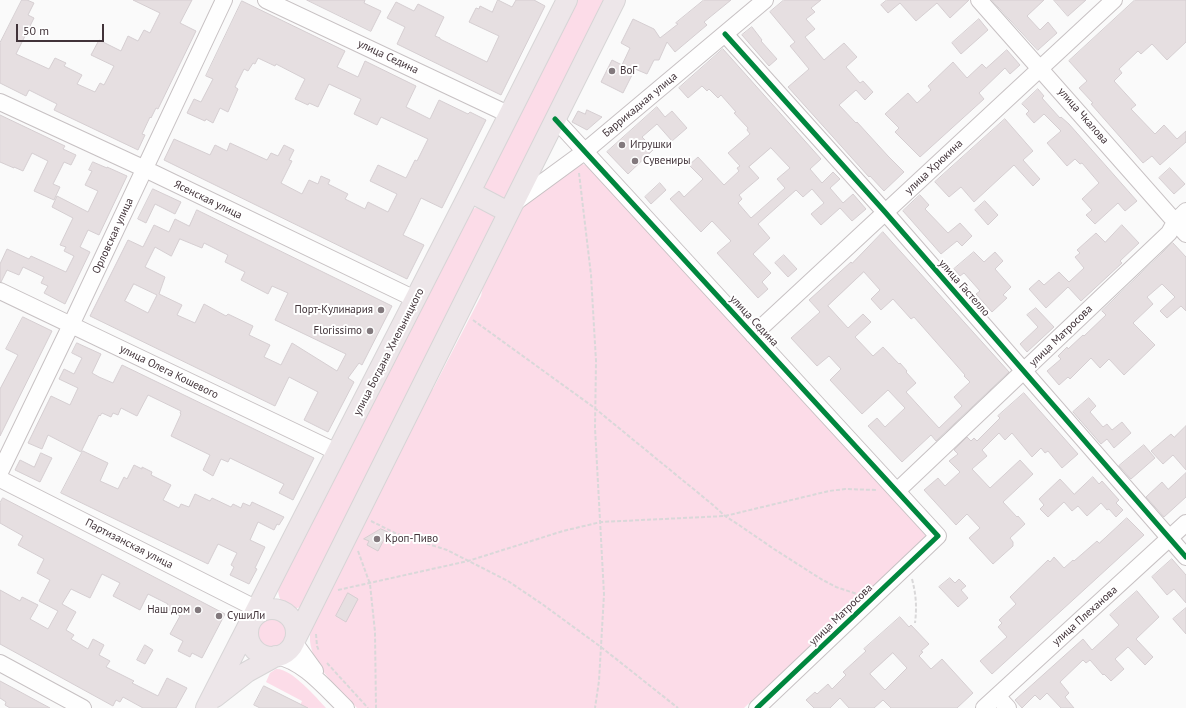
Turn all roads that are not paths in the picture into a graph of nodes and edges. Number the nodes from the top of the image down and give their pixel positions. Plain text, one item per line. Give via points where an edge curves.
1 (224, 0) edge
2 (266, 0) edge
3 (567, 0) edge
4 (615, 0) edge
5 (765, 0) edge
6 (979, 0) edge
7 (1114, 0) edge
8 (725, 34) junction
9 (1040, 68) junction
10 (0, 102) edge
11 (510, 115) junction
12 (555, 120) junction
13 (581, 154) junction
14 (145, 169) junction
15 (470, 192) junction
16 (510, 208) junction
17 (885, 212) junction
18 (1181, 217) edge
19 (1186, 234) edge
20 (0, 291) edge
21 (415, 299) junction
22 (71, 325) junction
23 (753, 335) junction
24 (1024, 371) junction
25 (337, 452) junction
26 (0, 472) edge
27 (0, 480) edge
28 (897, 491) junction
29 (1186, 523) edge
30 (938, 536) joint
31 (1169, 539) junction
32 (1186, 557) edge
33 (254, 616) junction
34 (294, 642) junction
35 (276, 656) junction
36 (0, 663) edge
37 (997, 696) junction
38 (207, 705) edge
39 (83, 708) edge
40 (346, 708) edge
41 (757, 708) edge
42 (984, 708) edge
43 (1008, 708) edge

1 - 14 street, Орловская улица
2 - 11 street, улица Седина
3 - 11 main road, улица Богдана Хмельницкого
4 - 12 main road
5 - 8 street, Баррикадная улица
6 - 9 street, улица Чкалова
7 - 9 street, улица Хрюкина
8 - 13 street, Баррикадная улица
8 - 17 street, улица Гастелло
9 - 17 street, улица Хрюкина
9 - 18 street, улица Чкалова
10 - 14 street, Ясенская улица
11 - 15 main road, улица Богдана Хмельницкого
12 - 13 street, улица Седина
12 - 16 main road
13 - 16 street, Баррикадная улица
13 - 23 street, улица Седина
14 - 21 street, Ясенская улица
14 - 22 street, Орловская улица
15 - 16 main road
15 - 21 main road, улица Богдана Хмельницкого
16 - 34 main road
17 - 23 street, улица Хрюкина
17 - 24 street, улица Гастелло
18 - 19 street, улица Чкалова
18 - 24 street, улица Матросова via 1169,234
20 - 22 street, улица Олега Кошевого
21 - 25 main road, улица Богдана Хмельницкого
22 - 25 street, улица Олега Кошевого
22 - 26 street, Орловская улица
23 - 28 street, улица Седина
24 - 28 street, улица Матросова
24 - 31 street, улица Гастелло
25 - 33 main road, улица Богдана Хмельницкого
27 - 33 street, Партизанская улица
28 - 30 street, улица Седина
29 - 31 street, улица Плеханова
30 - 41 street, улица Матросова
31 - 32 street, улица Гастелло
31 - 37 street, улица Плеханова
33 - 34 main road via 270,609 288,616 293,622
33 - 35 main road via 248,630 250,642 264,655
33 - 38 main road, улица Богдана Хмельницкого
34 - 35 main road via 286,651
34 - 40 street
35 - 38 main road, улица Богдана Хмельницкого via 247,672
35 - 40 street via 299,665
36 - 39 street
37 - 42 street, улица Плеханова
37 - 43 street

